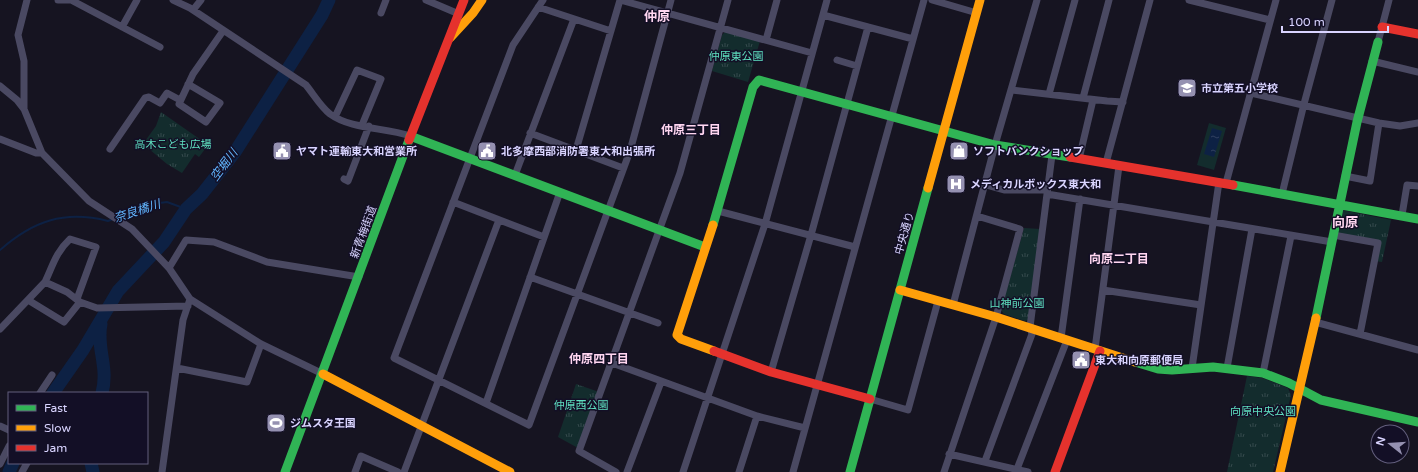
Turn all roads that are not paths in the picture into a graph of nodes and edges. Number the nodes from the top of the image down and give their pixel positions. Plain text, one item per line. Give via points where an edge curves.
1 (27, 0) edge
2 (58, 0) edge
3 (138, 0) edge
4 (173, 0) edge
5 (201, 0) edge
6 (386, 0) edge
7 (426, 0) edge
8 (464, 0) edge
9 (482, 0) edge
10 (543, 0) edge
11 (671, 0) edge
12 (728, 0) edge
13 (777, 0) edge
14 (827, 0) edge
15 (924, 0) edge
16 (932, 0) edge
17 (980, 0) edge
18 (1037, 0) edge
19 (1075, 0) edge
20 (1110, 0) edge
21 (1150, 0) edge
22 (1189, 0) edge
23 (1276, 0) edge
24 (1332, 0) edge
25 (1389, 0) edge
26 (1212, 3) edge
27 (538, 7) junction
28 (193, 10) junction
29 (667, 12) junction
30 (381, 13) dead end
31 (977, 13) junction
32 (459, 14) junction
33 (823, 15) junction
34 (574, 19) junction
35 (1270, 20) junction
36 (122, 27) junction
37 (721, 27) junction
38 (868, 27) junction
39 (1382, 27) junction
40 (223, 31) junction
41 (611, 31) junction
42 (1418, 34) edge
43 (450, 38) junction
44 (913, 39) junction
45 (766, 40) junction
46 (1378, 42) joint
47 (160, 47) dead end
48 (812, 53) junction
49 (837, 60) dead end
50 (1372, 62) junction
51 (857, 66) junction
52 (1418, 72) edge
53 (188, 84) junction
54 (0, 86) edge
55 (1012, 90) junction
56 (802, 91) junction
57 (1048, 94) junction
58 (1251, 94) junction
59 (1083, 98) junction
60 (180, 100) junction
61 (1093, 100) junction
62 (1123, 102) junction
63 (846, 104) junction
64 (1304, 104) junction
65 (24, 109) junction
66 (892, 116) junction
67 (335, 117) junction
68 (1358, 117) junction
69 (1380, 122) junction
70 (1418, 123) edge
71 (365, 126) junction
72 (945, 131) junction
73 (530, 133) junction
74 (410, 136) junction
75 (0, 139) edge
76 (995, 145) junction
77 (110, 149) dead end
78 (576, 150) junction
79 (42, 153) junction
80 (1052, 154) junction
81 (470, 158) junction
82 (1079, 159) junction
83 (1106, 164) junction
84 (1119, 166) junction
85 (623, 168) junction
86 (515, 175) junction
87 (1345, 176) junction
88 (344, 179) dead end
89 (1222, 183) junction
90 (986, 185) junction
91 (1418, 186) edge
92 (560, 192) junction
93 (1047, 192) junction
94 (1282, 194) junction
95 (1080, 199) junction
96 (453, 202) junction
97 (1339, 203) junction
98 (1113, 205) junction
99 (608, 210) junction
100 (718, 211) junction
101 (1402, 214) junction
102 (977, 216) junction
103 (1418, 219) edge
104 (499, 220) junction
105 (1212, 222) junction
106 (765, 224) junction
107 (1252, 229) junction
108 (660, 230) junction
109 (811, 235) junction
110 (1291, 236) junction
111 (544, 237) junction
112 (1333, 239) junction
113 (705, 247) junction
114 (855, 247) junction
115 (169, 268) junction
116 (530, 277) junction
117 (359, 278) junction
118 (45, 282) junction
119 (900, 290) junction
120 (1103, 290) junction
121 (578, 294) junction
122 (28, 300) junction
123 (78, 301) junction
124 (938, 301) junction
125 (189, 302) junction
126 (953, 304) junction
127 (1201, 305) junction
128 (629, 313) junction
129 (996, 317) junction
130 (1315, 322) junction
131 (658, 323) dead end
132 (1030, 328) junction
133 (0, 329) edge
134 (1360, 334) junction
135 (1064, 339) junction
136 (261, 344) junction
137 (1098, 350) junction
138 (1418, 350) edge
139 (722, 354) junction
140 (612, 363) junction
141 (177, 368) junction
142 (1192, 368) junction
143 (1227, 368) junction
144 (771, 372) junction
145 (1263, 373) junction
146 (323, 374) junction
147 (52, 375) dead end
148 (439, 380) junction
149 (661, 382) junction
150 (817, 385) junction
151 (1299, 390) junction
152 (41, 392) edge
153 (870, 398) junction
154 (706, 399) junction
155 (486, 403) junction
156 (757, 416) junction
157 (1418, 422) edge
158 (422, 426) junction
159 (805, 428) junction
160 (8, 448) edge
161 (949, 454) junction
162 (985, 461) junction
163 (0, 464) edge
164 (1017, 469) junction
165 (162, 472) edge
166 (285, 472) edge
167 (355, 472) edge
168 (398, 472) edge
169 (404, 472) edge
170 (510, 472) edge
171 (616, 472) edge
172 (627, 472) edge
173 (683, 472) edge
174 (739, 472) edge
175 (793, 472) edge
176 (850, 472) edge
177 (944, 472) edge
178 (1028, 472) edge
179 (1055, 472) edge
180 (1280, 472) edge

1 - 65 street via 18,35 24,61
2 - 36 street via 71,0
3 - 36 street
4 - 28 street
5 - 28 street
6 - 30 street
7 - 32 street
8 - 32 street, 新青梅街道
9 - 43 street
10 - 27 street
11 - 29 street
12 - 37 street
13 - 45 street
14 - 33 street
15 - 44 street
16 - 31 street
17 - 31 street, 中央通り
18 - 55 street
19 - 57 street
20 - 59 street
21 - 62 street
22 - 26 street
23 - 35 street
24 - 64 street
25 - 39 street
26 - 35 street
27 - 34 street
27 - 81 street via 513,45
28 - 40 street
29 - 37 street
29 - 41 street via 620,0
29 - 85 street via 630,151
31 - 72 street, 中央通り
32 - 43 street, 新青梅街道
33 - 38 street
33 - 48 street
34 - 41 street
34 - 73 street
35 - 58 street
36 - 47 street
37 - 45 street
37 - 108 street via 680,173
38 - 44 street
38 - 51 street
39 - 42 street
39 - 46 street
40 - 53 street
40 - 67 street via 306,86 320,104
41 - 78 street
43 - 74 street, 新青梅街道
44 - 66 street
45 - 48 street
46 - 50 street
48 - 56 street
49 - 51 street
50 - 52 street
50 - 68 street
51 - 63 street
53 - 60 street
53 - 60 street via 220,103 206,122 179,104
54 - 65 street
55 - 57 street
55 - 76 street
56 - 63 street
56 - 100 street via 763,81 755,82 752,86
56 - 106 street
57 - 59 street
58 - 64 street
58 - 89 street
59 - 61 street
60 - 77 street via 167,93 160,103 146,98
61 - 62 street
61 - 82 street
62 - 83 street
63 - 66 street
63 - 109 street
64 - 68 street
64 - 94 street
65 - 79 street
66 - 72 street
66 - 114 street
67 - 71 street via 349,124
67 - 71 street via 358,70 381,79
68 - 69 street
68 - 87 street
69 - 70 street via 1400,126
69 - 87 street via 1370,181
71 - 74 street
71 - 88 street via 348,181
72 - 76 street
72 - 119 street, 中央通り
73 - 78 street
73 - 86 street
74 - 81 street
74 - 117 street, 新青梅街道
75 - 79 street
76 - 80 street
76 - 90 street
78 - 85 street
79 - 115 street via 89,201 124,222
80 - 82 street
80 - 93 street
81 - 86 street
81 - 96 street
82 - 83 street
83 - 84 street
84 - 89 street
84 - 98 street
85 - 99 street
86 - 92 street
87 - 97 street
89 - 94 street
89 - 105 street
90 - 93 street via 1004,190
90 - 102 street
91 - 101 street via 1406,185
92 - 99 street
92 - 111 street
93 - 95 street
93 - 132 street
94 - 97 street
95 - 98 street
95 - 135 street
96 - 104 street
96 - 148 street via 394,358
97 - 101 street
97 - 112 street
98 - 105 street
98 - 120 street
99 - 108 street
99 - 121 street
100 - 106 street
100 - 113 street
101 - 103 street
102 - 126 street
102 - 129 street via 1020,229
104 - 111 street
104 - 148 street
105 - 107 street
105 - 127 street
106 - 109 street
106 - 139 street
107 - 110 street
107 - 143 street
108 - 113 street
108 - 128 street
109 - 114 street
109 - 144 street
110 - 112 street
110 - 145 street
111 - 116 street
112 - 130 street
112 - 134 street via 1378,243
113 - 139 street via 677,335 681,339
114 - 150 street
115 - 117 street via 186,240 214,242 267,262
115 - 125 street
116 - 121 street
116 - 155 street
117 - 146 street, 新青梅街道
118 - 122 street
118 - 123 street via 58,287
118 - 123 street via 54,258 70,239 96,247
119 - 124 street
119 - 153 street, 中央通り
120 - 127 street
120 - 137 street
121 - 128 street
121 - 155 street via 529,425
122 - 123 street via 64,322
122 - 133 street
123 - 125 street via 97,308 128,308
124 - 126 street
124 - 153 street via 908,410
125 - 136 street
125 - 141 street via 183,320
126 - 129 street
127 - 142 street
128 - 131 street
128 - 140 street
129 - 132 street
129 - 161 street
130 - 134 street
130 - 151 street
132 - 135 street
132 - 162 street via 1032,334
134 - 138 street
135 - 137 street
135 - 164 street
136 - 141 street via 247,382
136 - 146 street
137 - 142 street via 1158,369
137 - 179 street
139 - 144 street
139 - 154 street
140 - 149 street
140 - 171 street via 579,452
141 - 165 street
142 - 143 street
143 - 145 street
144 - 150 street
145 - 151 street via 1289,382
146 - 158 street
146 - 166 street, 新青梅街道
147 - 152 street
148 - 155 street
148 - 158 street
149 - 154 street
149 - 172 street
150 - 153 street
150 - 159 street
151 - 157 street via 1321,400
151 - 180 street
153 - 176 street, 中央通り
154 - 156 street
154 - 173 street
156 - 159 street
156 - 174 street
158 - 169 street
158 - 170 street
159 - 175 street
160 - 163 street
161 - 162 street
161 - 177 street
162 - 164 street
164 - 178 street
167 - 168 street via 361,456

